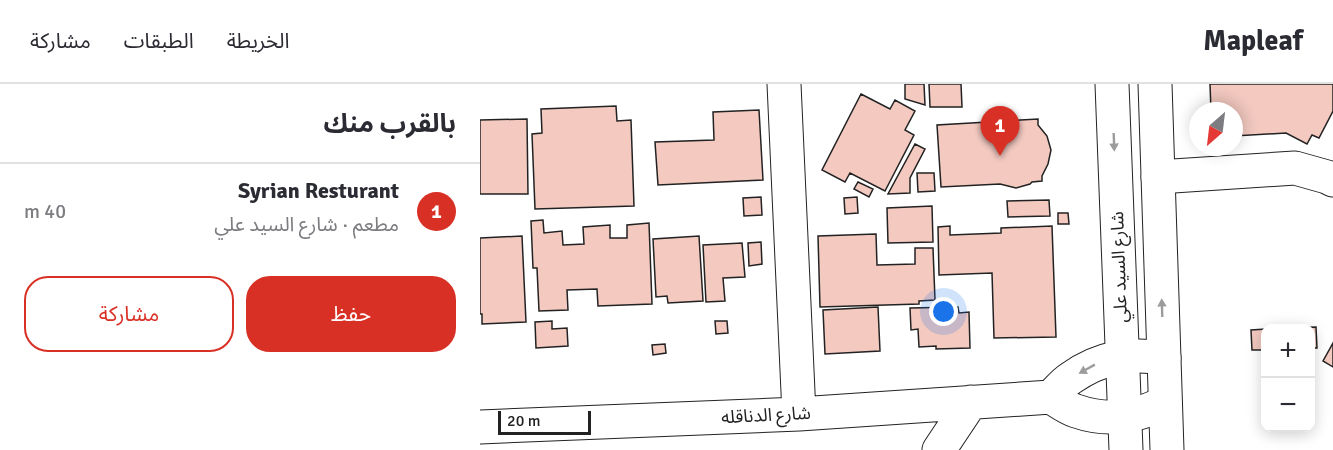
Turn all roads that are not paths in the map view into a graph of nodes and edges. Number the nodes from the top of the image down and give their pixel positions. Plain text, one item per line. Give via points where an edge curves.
1 (784, 84) edge
2 (1112, 84) edge
3 (1155, 84) edge
4 (1158, 177) junction
5 (1333, 180) edge
6 (1123, 356) junction
7 (1164, 358) junction
8 (1051, 397) junction
9 (971, 402) junction
10 (1165, 402) junction
11 (799, 414) junction
12 (1126, 417) junction
13 (480, 427) edge
14 (939, 450) edge
15 (1126, 450) edge
16 (1167, 450) edge

1 - 11 street
2 -> 6 street, شارع السيد علي
3 - 4 street
4 - 5 street via 1295,168
7 -> 4 street
6 - 7 street
6 -> 8 street via 1094,364 1069,379
6 - 12 street, شارع السيد علي
7 - 10 street
8 - 9 street, شارع الدناقله
8 - 12 street via 1074,410 1099,417
9 - 11 street, شارع الدناقله
9 - 14 street
10 - 12 street
10 - 16 street
11 - 13 street, شارع الدناقله
12 - 15 street, شارع السيد علي

